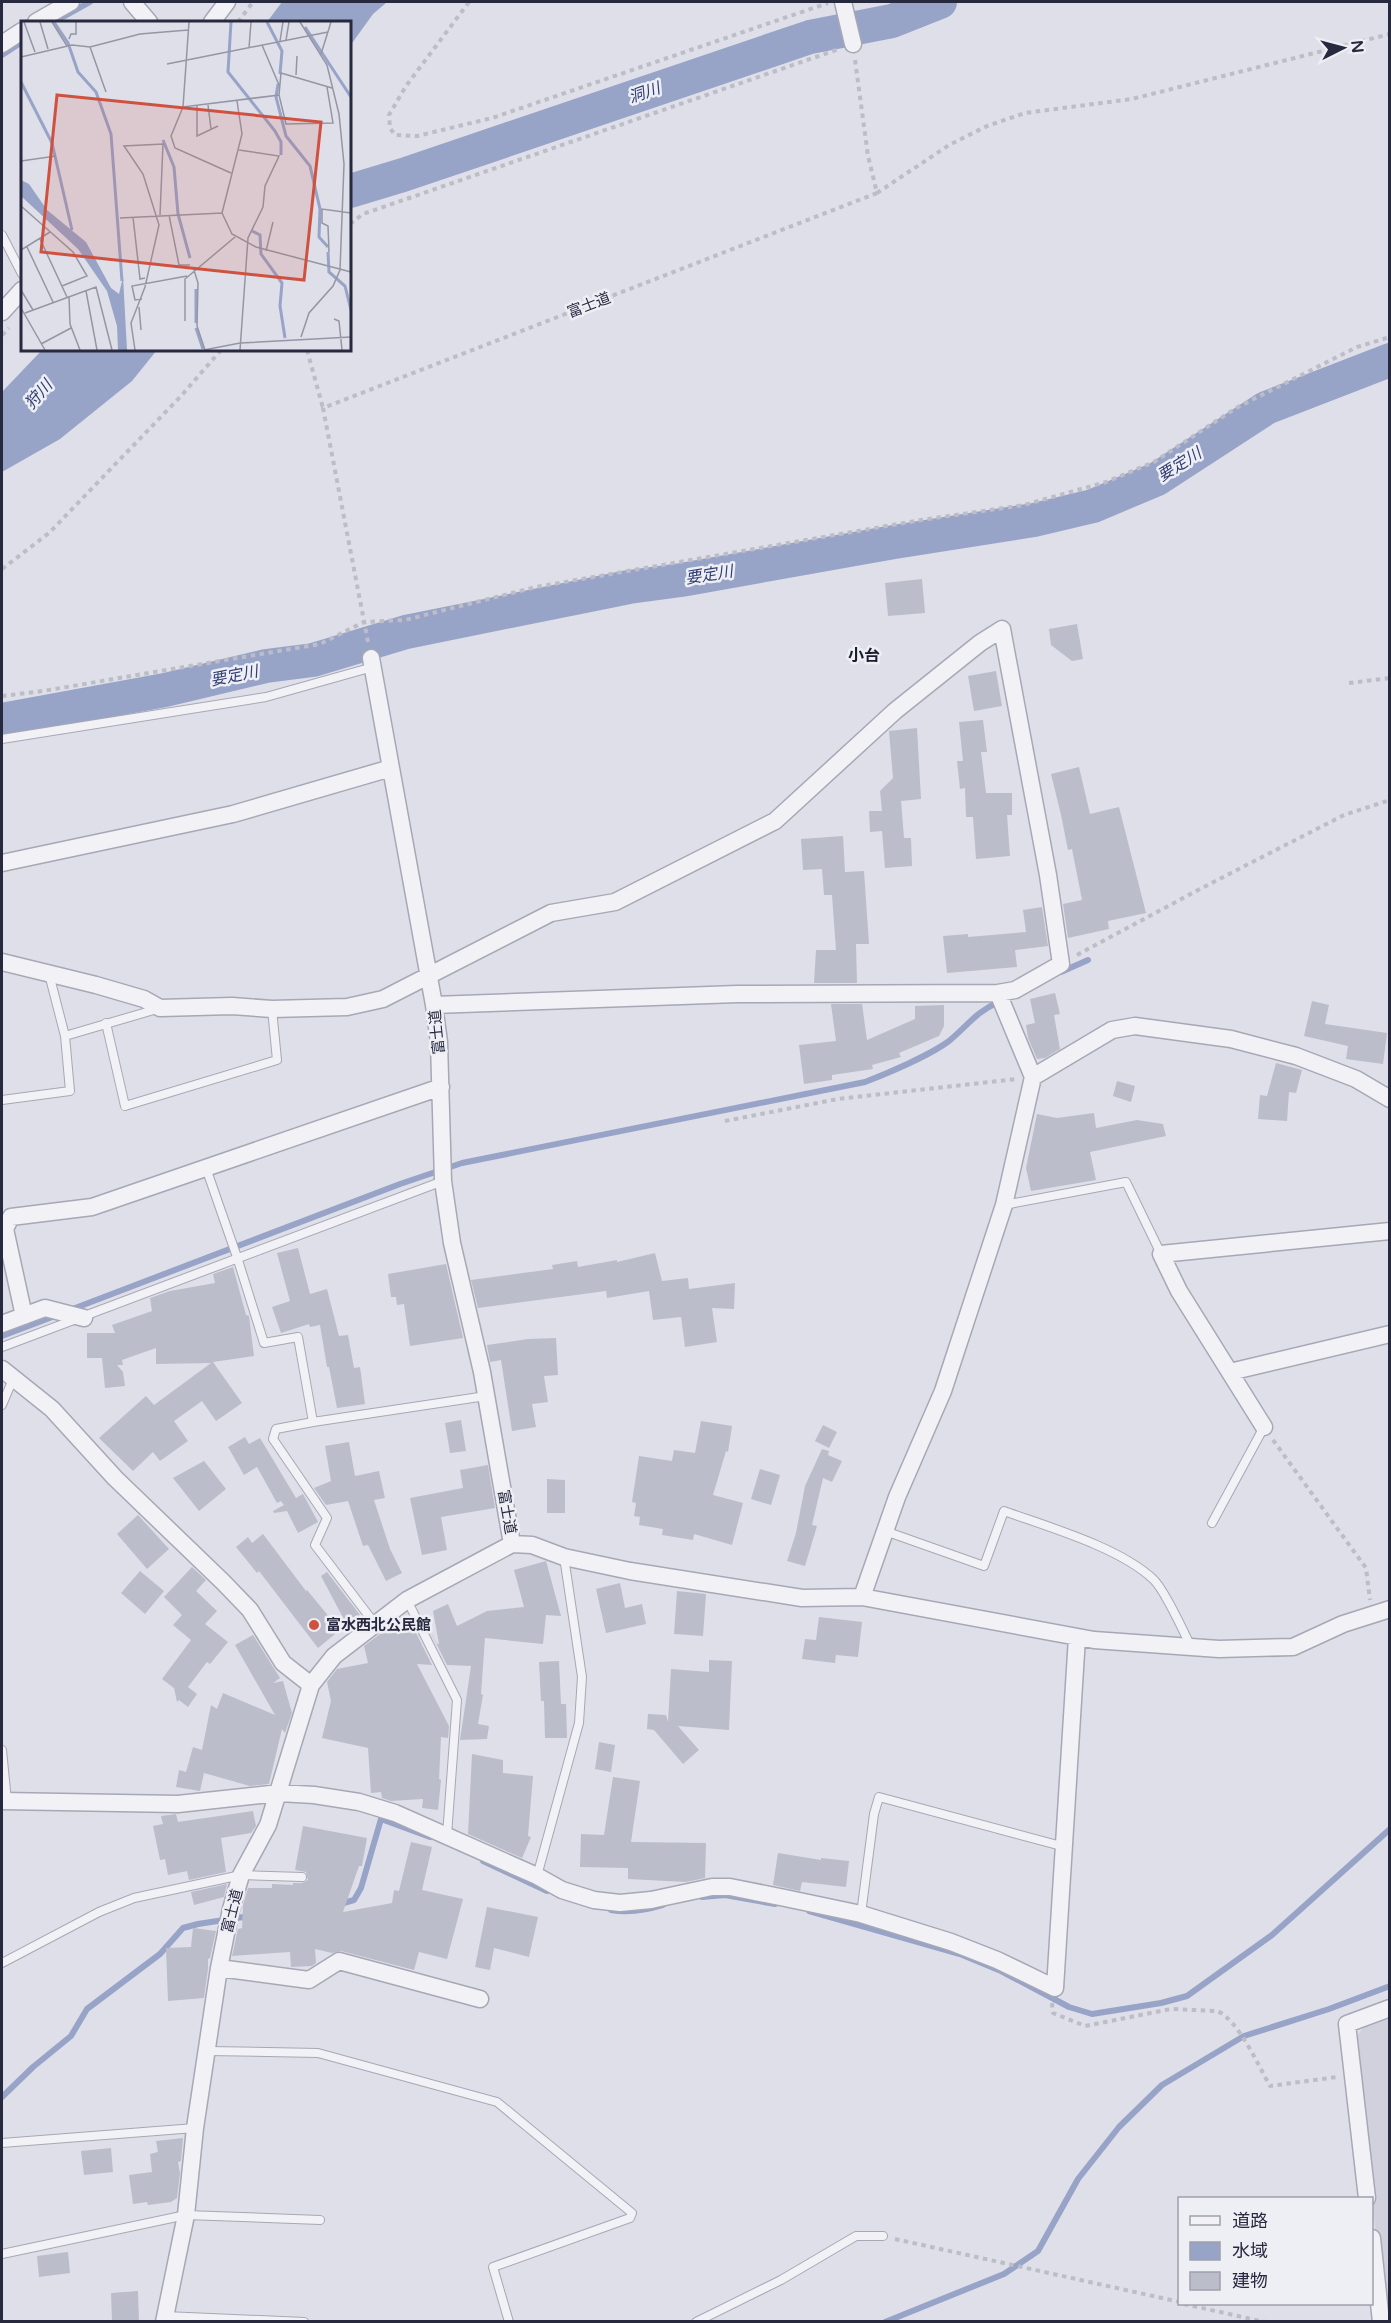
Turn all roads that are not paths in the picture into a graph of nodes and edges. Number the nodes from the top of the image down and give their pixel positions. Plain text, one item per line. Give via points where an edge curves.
1 (71, 2) edge
2 (132, 2) edge
3 (227, 2) edge
4 (840, 3) edge
5 (38, 21) edge
6 (147, 21) edge
7 (213, 21) edge
8 (21, 32) edge
9 (2, 44) edge
10 (853, 44) road end
11 (2, 235) edge
12 (21, 272) edge
13 (21, 291) edge
14 (2, 312) edge
15 (372, 663) joint
16 (2, 739) edge
17 (391, 768) junction
18 (2, 863) edge
19 (2, 962) edge
20 (49, 974) junction
21 (429, 977) junction
22 (998, 993) junction
23 (434, 1005) junction
24 (160, 1008) junction
25 (272, 1009) junction
26 (105, 1023) junction
27 (65, 1036) junction
28 (1033, 1077) junction
29 (441, 1087) junction
30 (2, 1100) edge
31 (1389, 1100) edge
32 (206, 1168) junction
33 (443, 1181) junction
34 (1004, 1205) junction
35 (1389, 1231) edge
36 (1161, 1254) junction
37 (237, 1257) junction
38 (24, 1316) junction
39 (84, 1318) junction
40 (2, 1324) edge
41 (1389, 1335) edge
42 (2, 1347) edge
43 (1230, 1372) junction
44 (7, 1374) edge
45 (486, 1396) junction
46 (2, 1405) edge
47 (313, 1422) junction
48 (1264, 1427) joint
49 (1212, 1523) dead end
50 (885, 1530) junction
51 (512, 1544) junction
52 (564, 1557) junction
53 (862, 1596) junction
54 (407, 1600) junction
55 (1389, 1609) edge
56 (375, 1624) junction
57 (1077, 1638) junction
58 (1191, 1647) junction
59 (310, 1685) junction
60 (2, 1749) edge
61 (279, 1793) junction
62 (4, 1801) edge
63 (447, 1835) junction
64 (1065, 1847) junction
65 (241, 1875) junction
66 (537, 1876) junction
67 (302, 1877) dead end
68 (861, 1914) junction
69 (2, 1963) edge
70 (219, 1968) junction
71 (480, 1999) dead end
72 (1389, 2008) edge
73 (208, 2051) junction
74 (195, 2128) junction
75 (2, 2143) edge
76 (1367, 2197) edge
77 (186, 2215) junction
78 (320, 2220) dead end
79 (883, 2236) road end
80 (2, 2254) edge
81 (1373, 2255) edge
82 (164, 2319) edge
83 (304, 2322) edge
84 (509, 2322) edge
85 (696, 2322) edge
86 (1381, 2322) edge

1 - 5 street
2 - 6 street
3 - 7 street
4 - 10 street
8 - 9 street
11 - 12 lane
13 - 14 street
15 - 16 lane via 266,698
15 - 17 street, 富士道
17 - 18 street via 233,814
17 - 21 street, 富士道
19 - 20 street
20 - 24 street via 144,999
20 - 27 lane
21 - 22 street via 550,913 615,902 775,820 895,711 1002,629 1061,964 1015,990
21 - 23 street, 富士道
21 - 25 street via 383,999 347,1007
22 - 23 street via 737,994
22 - 28 street
23 - 29 street, 富士道
24 - 25 street
24 - 26 lane
25 - 26 lane via 277,1060 125,1106
26 - 27 lane
27 - 30 lane via 70,1091
28 - 31 street via 1112,1030 1135,1026 1231,1039 1296,1056 1356,1078
28 - 34 street
29 - 32 street
29 - 33 street, 富士道
32 - 37 lane
32 - 38 street via 92,1207 11,1217 5,1229
33 - 37 lane
33 - 45 street, 富士道 via 452,1243
34 - 36 lane via 1126,1182
34 - 50 street via 942,1391
35 - 36 street
36 - 43 street via 1179,1291
37 - 39 lane
37 - 47 lane via 264,1343 298,1337
38 - 39 street via 45,1308
38 - 40 street
39 - 42 lane
41 - 43 street
43 - 48 street
44 - 46 lane
44 - 59 street via 52,1409 115,1478 223,1582 250,1610 283,1663
45 - 47 lane
45 - 51 street, 富士道
47 - 56 lane via 276,1429 273,1440 327,1518 315,1545
48 - 49 lane
50 - 53 street
50 - 58 lane via 984,1566 1004,1511 1081,1539 1119,1556 1155,1580
51 - 52 street via 532,1545
51 - 54 street, 富士道
52 - 53 street via 802,1598
52 - 66 lane via 582,1677 579,1722
53 - 57 street
54 - 56 street, 富士道
54 - 63 lane via 457,1700
55 - 58 street via 1293,1647
56 - 59 street, 富士道 via 334,1656
57 - 58 street
57 - 64 street
59 - 61 street, 富士道
60 - 62 lane
61 - 62 street via 178,1804
61 - 63 street via 359,1802
61 - 65 street, 富士道 via 268,1826
63 - 66 street
64 - 68 lane via 879,1797
64 - 68 street via 1055,1988 951,1942
65 - 67 lane
65 - 69 lane via 134,1898
65 - 70 street, 富士道
66 - 68 street via 562,1890 594,1900 620,1903 730,1887
70 - 71 street via 309,1980 339,1961
70 - 73 street, 富士道
72 - 76 street via 1347,2024
73 - 74 street, 富士道
73 - 84 lane via 318,2054 497,2102 632,2213 630,2218 493,2267
74 - 75 lane
74 - 77 street, 富士道
77 - 78 lane
77 - 80 lane
77 - 82 street, 富士道
79 - 85 lane via 856,2236 781,2280
81 - 86 street
82 - 83 lane

